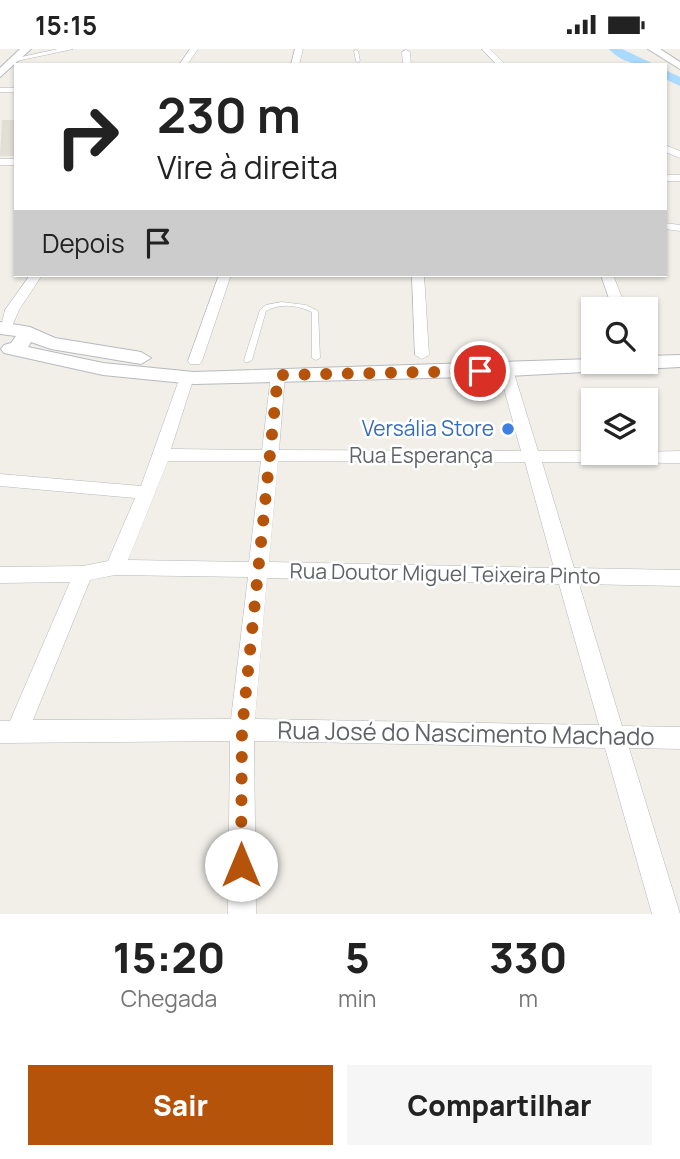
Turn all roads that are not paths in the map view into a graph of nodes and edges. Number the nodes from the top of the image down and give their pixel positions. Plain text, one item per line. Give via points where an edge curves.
1 (18, 49) edge
2 (26, 49) edge
3 (69, 49) edge
4 (486, 49) edge
5 (653, 49) edge
6 (665, 49) edge
7 (356, 51) dead end
8 (406, 52) dead end
9 (680, 59) edge
10 (4, 61) edge
11 (358, 61) dead end
12 (407, 63) edge
13 (499, 63) edge
14 (680, 66) edge
15 (0, 74) edge
16 (35, 277) edge
17 (224, 277) edge
18 (418, 277) edge
19 (608, 277) edge
20 (615, 297) edge
21 (4, 320) edge
22 (25, 333) junction
23 (680, 347) edge
24 (658, 348) edge
25 (581, 350) edge
26 (4, 351) edge
27 (422, 355) junction
28 (316, 358) junction
29 (248, 360) junction
30 (680, 361) edge
31 (658, 362) edge
32 (581, 365) edge
33 (191, 369) junction
34 (506, 370) junction
35 (278, 375) junction
36 (161, 455) junction
37 (269, 455) junction
38 (530, 456) junction
39 (680, 457) edge
40 (0, 480) edge
41 (147, 493) junction
42 (115, 567) junction
43 (257, 571) junction
44 (83, 574) junction
45 (0, 575) edge
46 (566, 578) junction
47 (680, 578) edge
48 (242, 730) junction
49 (9, 732) edge
50 (616, 738) junction
51 (680, 738) edge
52 (242, 914) edge
53 (666, 914) edge

1 - 10 main road
2 - 10 main road
3 - 10 street
4 - 13 street
5 - 14 main road
6 - 9 main road
7 - 11 lane
8 - 12 street
10 - 15 main road
16 - 21 street
17 - 33 street
18 - 27 street
19 - 20 street
21 - 22 main road
22 - 26 main road via 22,343
22 - 33 main road via 51,343
23 - 24 main road
25 - 27 main road
26 - 33 main road via 103,369
27 - 28 main road
28 - 29 main road
28 - 29 lane via 315,311 277,304 264,310
29 - 33 main road
30 - 31 main road
32 - 34 main road
33 - 35 main road
33 - 36 street
34 - 35 main road
34 - 38 street
35 - 37 street
36 - 37 street, Rua Esperança
36 - 41 street
37 - 38 street, Rua Esperança
37 - 43 street
38 - 39 street, Rua Esperança
38 - 46 street
40 - 41 street
41 - 42 street
42 - 43 street, Rua Doutor Miguel Teixeira Pinto
42 - 44 street, Rua Doutor Miguel Teixeira Pinto
43 - 46 street, Rua Doutor Miguel Teixeira Pinto
43 - 48 street
44 - 45 street, Rua Doutor Miguel Teixeira Pinto
44 - 49 street
46 - 47 street, Rua Doutor Miguel Teixeira Pinto
46 - 50 street
48 - 49 street, Rua José do Nascimento Machado
48 - 50 street, Rua José do Nascimento Machado
48 - 52 street
50 - 51 street, Rua José do Nascimento Machado
50 - 53 street

